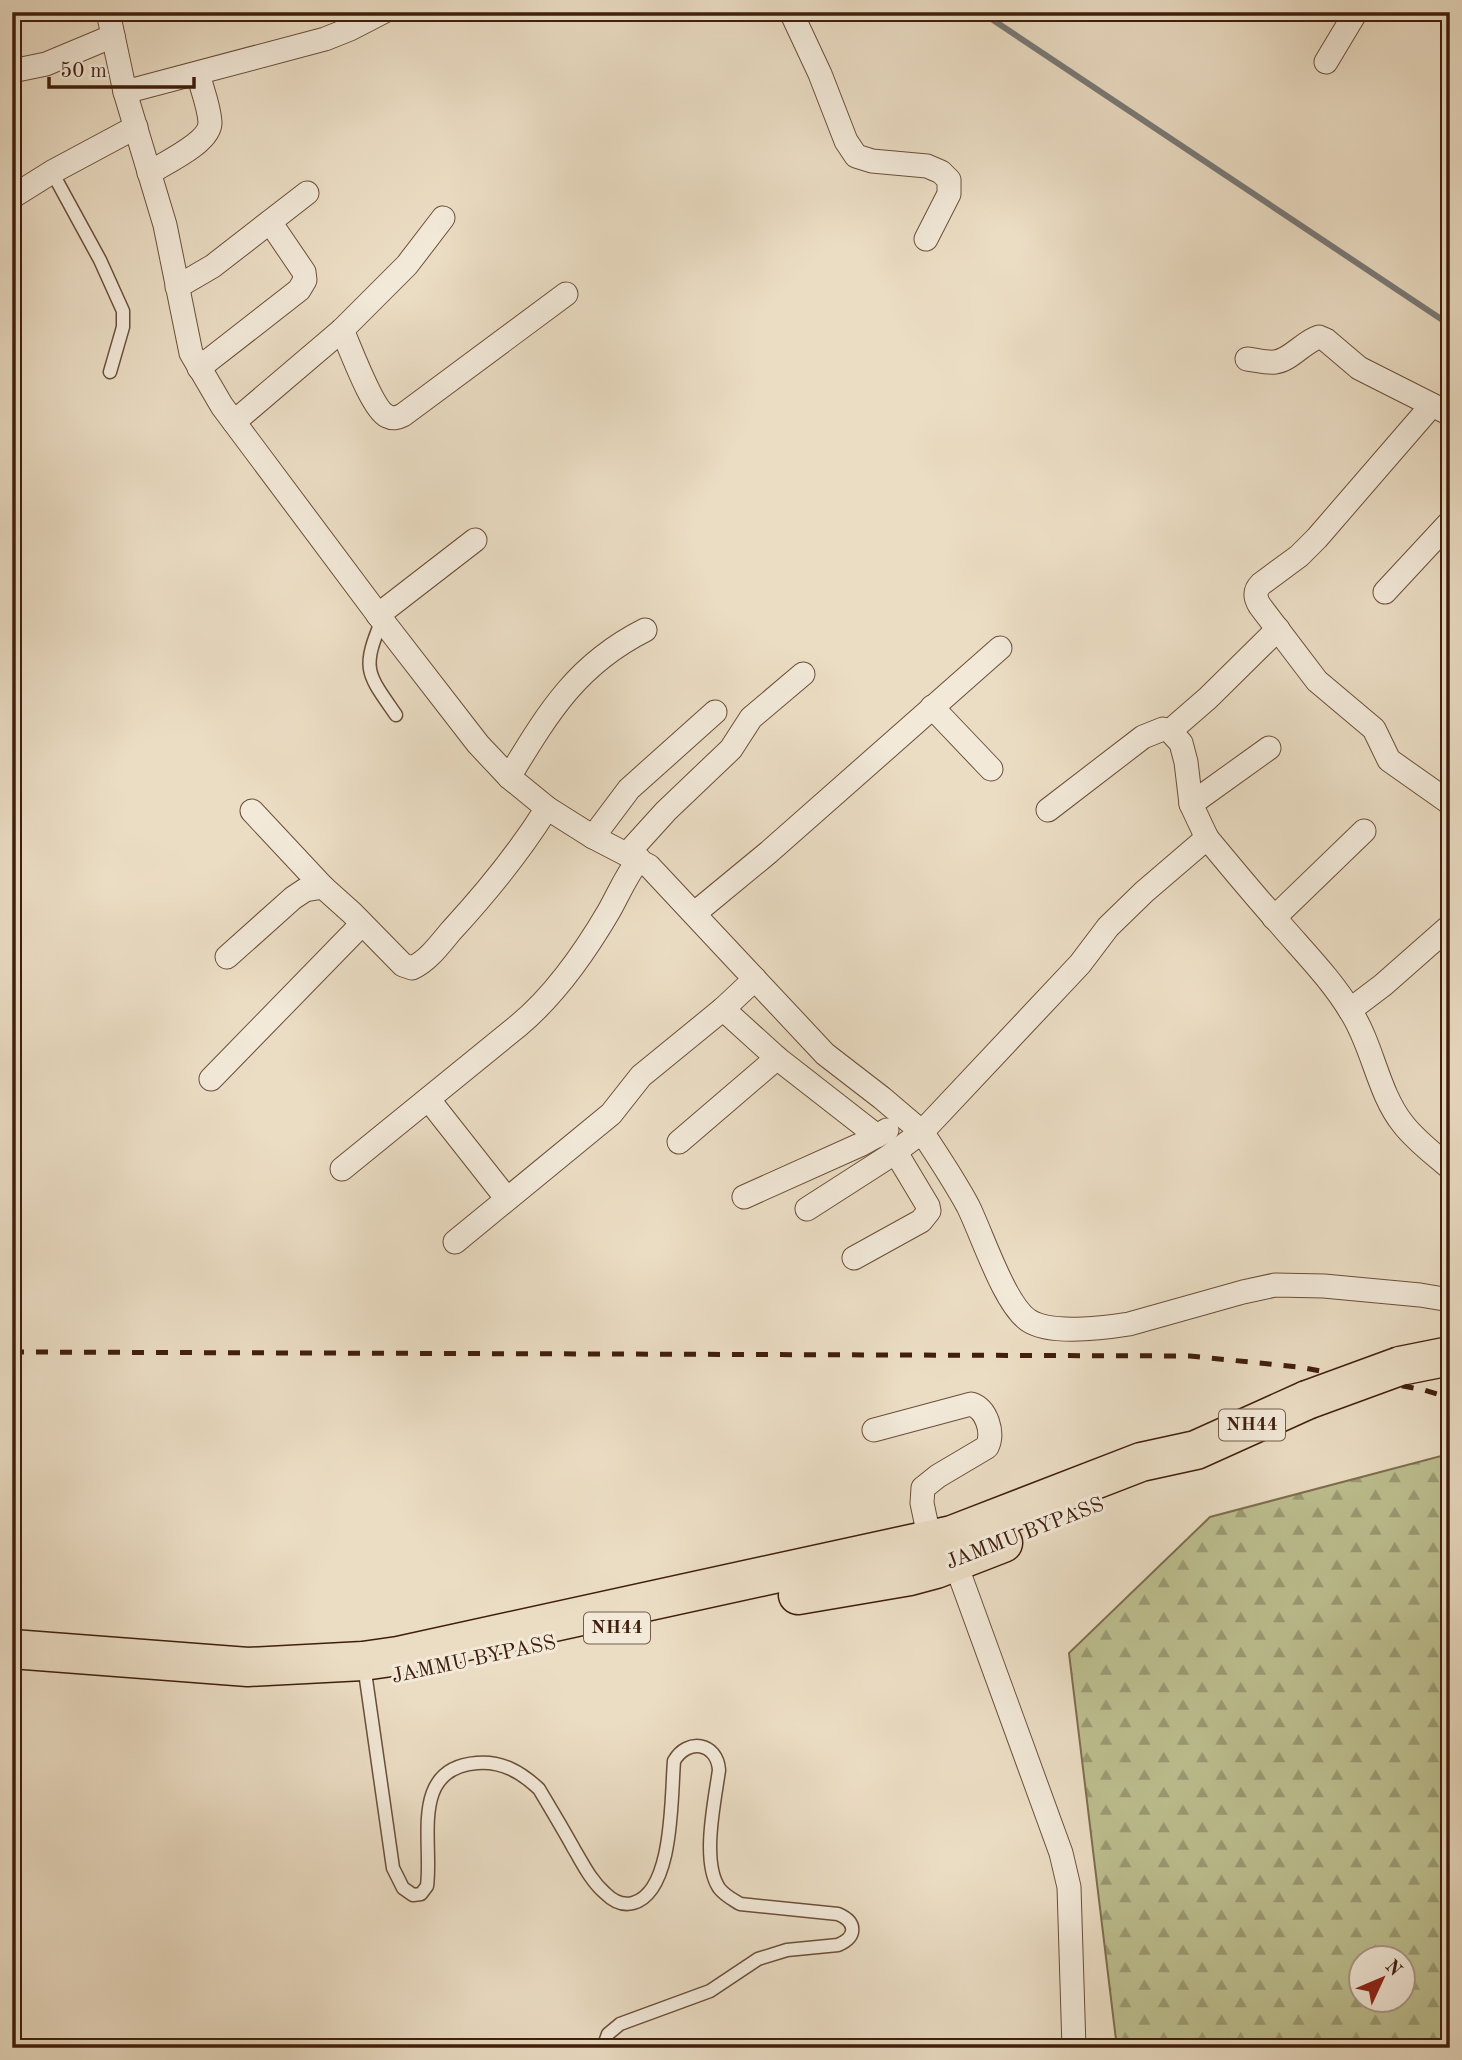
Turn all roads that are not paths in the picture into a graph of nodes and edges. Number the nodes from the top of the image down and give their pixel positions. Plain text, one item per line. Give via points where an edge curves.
1 (108, 12) edge
2 (383, 12) edge
3 (791, 12) edge
4 (1356, 12) edge
5 (113, 36) junction
6 (1326, 62) dead end
7 (12, 71) edge
8 (198, 74) junction
9 (125, 92) junction
10 (136, 127) junction
11 (52, 172) junction
12 (149, 173) junction
13 (307, 193) dead end
14 (12, 197) edge
15 (443, 218) dead end
16 (270, 222) junction
17 (926, 239) dead end
18 (177, 287) junction
19 (566, 294) dead end
20 (342, 330) junction
21 (1247, 359) dead end
22 (199, 368) junction
23 (110, 372) dead end
24 (1441, 410) edge
25 (234, 422) junction
26 (1450, 522) edge
27 (475, 540) dead end
28 (1385, 592) dead end
29 (380, 617) junction
30 (1278, 629) junction
31 (645, 630) dead end
32 (1000, 648) dead end
33 (803, 674) dead end
34 (932, 707) junction
35 (715, 712) dead end
36 (396, 715) dead end
37 (1170, 731) junction
38 (1269, 748) dead end
39 (991, 769) dead end
40 (509, 777) junction
41 (1450, 803) edge
42 (1191, 804) junction
43 (1048, 810) dead end
44 (252, 811) dead end
45 (539, 821) junction
46 (1364, 831) dead end
47 (593, 837) junction
48 (1207, 838) junction
49 (631, 865) junction
50 (323, 887) junction
51 (695, 913) junction
52 (1274, 918) junction
53 (362, 924) junction
54 (1450, 926) edge
55 (227, 957) dead end
56 (738, 996) junction
57 (1350, 1010) junction
58 (777, 1058) junction
59 (211, 1079) dead end
60 (429, 1100) junction
61 (898, 1136) junction
62 (678, 1142) dead end
63 (1450, 1168) edge
64 (342, 1169) dead end
65 (744, 1197) dead end
66 (507, 1199) junction
67 (807, 1209) dead end
68 (455, 1242) dead end
69 (854, 1258) dead end
70 (1450, 1300) edge
71 (1450, 1356) edge
72 (874, 1430) dead end
73 (943, 1551) junction
74 (12, 1649) edge
75 (365, 1672) junction
76 (12, 1674) edge
77 (603, 2048) edge
78 (1074, 2048) edge

1 - 5 street
2 - 8 street via 325,39
3 - 17 street via 856,156 927,166 949,180 950,194
4 - 6 street
5 - 7 street via 46,64
5 - 9 street
8 - 9 street
8 - 12 street via 210,120 207,133
9 - 10 street
10 - 11 street
10 - 12 street
11 - 14 street
11 - 23 lane via 123,311
12 - 18 street
13 - 16 street
15 - 20 street via 407,264
16 - 18 street via 213,267
16 - 22 street via 305,280 299,290
18 - 22 street via 191,354
19 - 20 street via 396,418 384,415 375,404
20 - 25 street
21 - 24 street via 1283,360 1319,337 1359,368
22 - 25 street
24 - 30 street via 1299,556 1258,587 1256,601
25 - 29 street
26 - 28 street
27 - 29 street
29 - 36 lane via 369,668
29 - 40 street
30 - 37 street
30 - 41 street via 1317,681 1374,729 1389,760
31 - 40 street via 588,667 552,710
32 - 34 street
33 - 49 street via 751,718 731,749 666,811
34 - 39 street
34 - 51 street
35 - 47 street via 629,789
37 - 42 street via 1181,743
37 - 43 street via 1143,737
38 - 42 street
40 - 45 street
42 - 48 street
44 - 50 street
45 - 47 street
45 - 53 street via 488,891 417,966 403,965
46 - 52 street
47 - 49 street
48 - 52 street
48 - 61 street via 1144,892 1108,927 1080,964
49 - 51 street via 659,875
49 - 60 street via 603,920 544,1002
50 - 53 street
50 - 55 street via 293,898
51 - 56 street
52 - 57 street
53 - 59 street
54 - 57 street
56 - 58 street
56 - 61 street via 825,1054
56 - 66 street via 642,1076 611,1114
57 - 63 street via 1402,1123
58 - 61 street
58 - 62 street
60 - 64 street
60 - 66 street
61 - 65 street
61 - 67 street
61 - 69 street via 929,1210 921,1221
61 - 70 street via 948,1171 1010,1300 1029,1321 1041,1326 1129,1324 1275,1285
66 - 68 street
71 - 73 highway, JAMMU BYPASS / NH44, bridge via 1399,1366 1307,1399 1196,1450 1156,1482
72 - 73 street via 971,1404 985,1415 987,1447 923,1488 922,1503
73 - 75 highway, JAMMU BYPASS / NH44 via 910,1576 653,1620 401,1678
73 - 78 street via 1061,1853 1069,1887
74 - 75 highway, JAMMU BYPASS / NH44
75 - 76 highway, JAMMU BYPASS / NH44 via 316,1688 239,1690
75 - 77 lane via 393,1868 403,1888 413,1895 427,1886 427,1812 439,1781 468,1763 490,1762 507,1766 539,1789 603,1892 625,1905 637,1902 647,1896 661,1872 674,1761 680,1752 701,1746 719,1760 710,1839 718,1887 740,1904 838,1914 852,1924 850,1937 838,1945 787,1950 758,1959 710,1992 629,2019 608,2034

